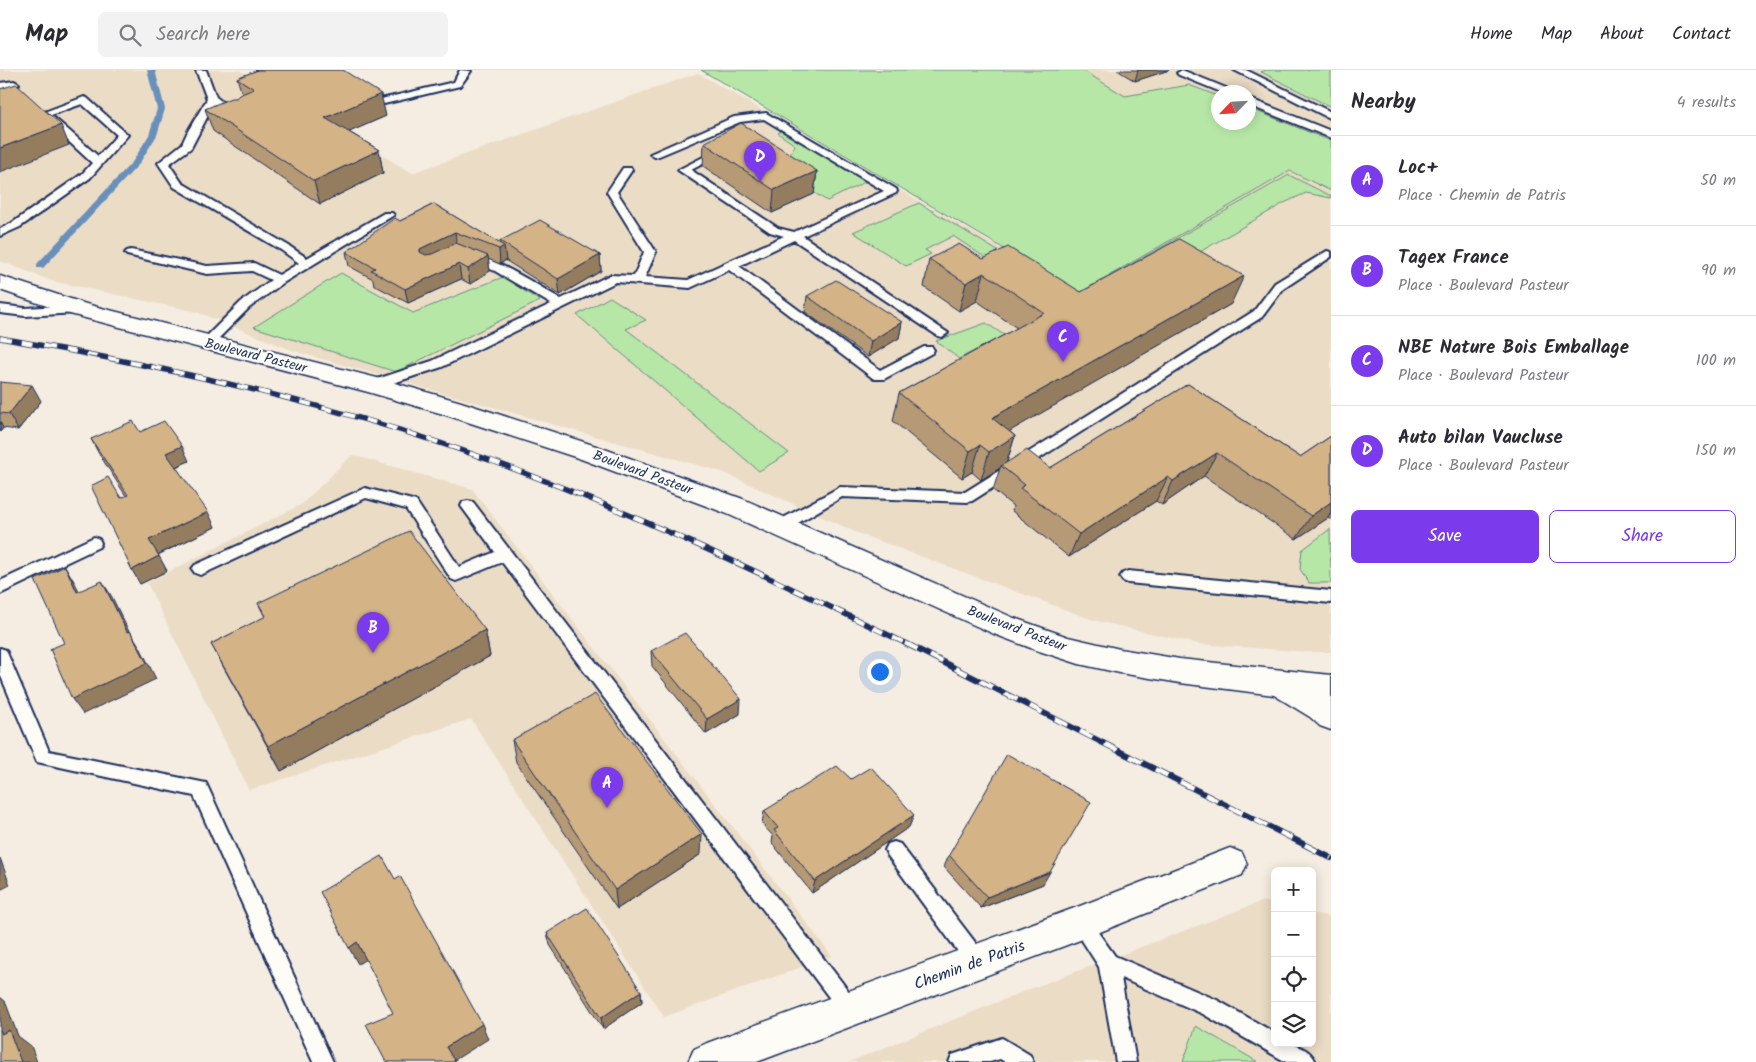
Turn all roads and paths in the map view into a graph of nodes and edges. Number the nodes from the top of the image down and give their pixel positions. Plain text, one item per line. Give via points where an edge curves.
1 (201, 70) edge
2 (465, 70) edge
3 (1239, 70) edge
4 (1182, 73) dead end
5 (1211, 85) edge
6 (0, 86) edge
7 (212, 99) junction
8 (0, 100) edge
9 (384, 101) dead end
10 (1256, 104) edge
11 (232, 112) edge
12 (1331, 116) edge
13 (1331, 135) edge
14 (733, 146) edge
15 (655, 154) dead end
16 (98, 162) junction
17 (627, 170) dead end
18 (388, 215) dead end
19 (0, 233) edge
20 (795, 236) junction
21 (458, 251) edge
22 (131, 252) dead end
23 (1327, 254) dead end
24 (307, 264) junction
25 (730, 266) junction
26 (279, 280) junction
27 (638, 280) junction
28 (0, 283) edge
29 (560, 304) junction
30 (0, 309) edge
31 (78, 309) junction
32 (942, 333) dead end
33 (206, 343) junction
34 (928, 350) dead end
35 (373, 385) junction
36 (468, 506) dead end
37 (781, 526) junction
38 (94, 543) dead end
39 (506, 554) junction
40 (200, 569) dead end
41 (1128, 577) dead end
42 (0, 588) edge
43 (1331, 597) edge
44 (0, 655) edge
45 (1276, 683) junction
46 (1331, 688) edge
47 (1331, 717) edge
48 (894, 850) dead end
49 (1230, 864) dead end
50 (1080, 922) junction
51 (976, 961) junction
52 (1108, 963) junction
53 (850, 1008) junction
54 (323, 1062) edge
55 (707, 1062) edge
56 (959, 1062) edge
57 (1024, 1062) edge
58 (1126, 1062) edge
59 (1306, 1062) edge

1 - 7 lane
2 - 9 lane via 457,84
3 - 12 lane
4 - 5 lane
6 - 8 lane via 14,84
7 - 11 lane
7 - 24 lane via 187,146 163,163 178,185
10 - 13 lane
14 - 20 lane via 683,170 774,230
15 - 20 lane via 738,119 766,116 892,191
16 - 16 lane via 123,135 84,100 44,114
16 - 19 lane via 86,176
17 - 27 lane via 612,192 650,252
18 - 24 lane
20 - 25 lane
20 - 32 lane
21 - 29 lane via 499,269
22 - 26 lane via 207,270 254,267
23 - 37 lane via 1279,286 1258,314 966,496 840,492
24 - 26 lane
25 - 27 lane via 690,284
25 - 34 lane via 879,376
26 - 33 lane via 245,305
27 - 29 lane via 614,278
28 - 31 street, Boulevard Pasteur
29 - 35 lane via 437,364
30 - 31 lane via 25,312
31 - 33 street, Boulevard Pasteur
33 - 35 street, Boulevard Pasteur
35 - 37 street, Boulevard Pasteur via 590,453
36 - 39 lane
37 - 45 street, Boulevard Pasteur via 1044,641 1089,655 1143,665
38 - 42 lane
39 - 40 lane via 456,575 411,505 365,493
39 - 53 lane
41 - 43 lane
44 - 54 lane via 43,758 200,789
45 - 46 street, Boulevard Pasteur
45 - 47 street, Boulevard Pasteur
48 - 51 lane
49 - 50 street, Chemin de Patris
50 - 51 street, Chemin de Patris
50 - 52 lane
51 - 53 street, Chemin de Patris
52 - 58 lane
52 - 59 lane via 1210,1008
53 - 55 street, Chemin de Patris
56 - 57 lane via 1002,1048

